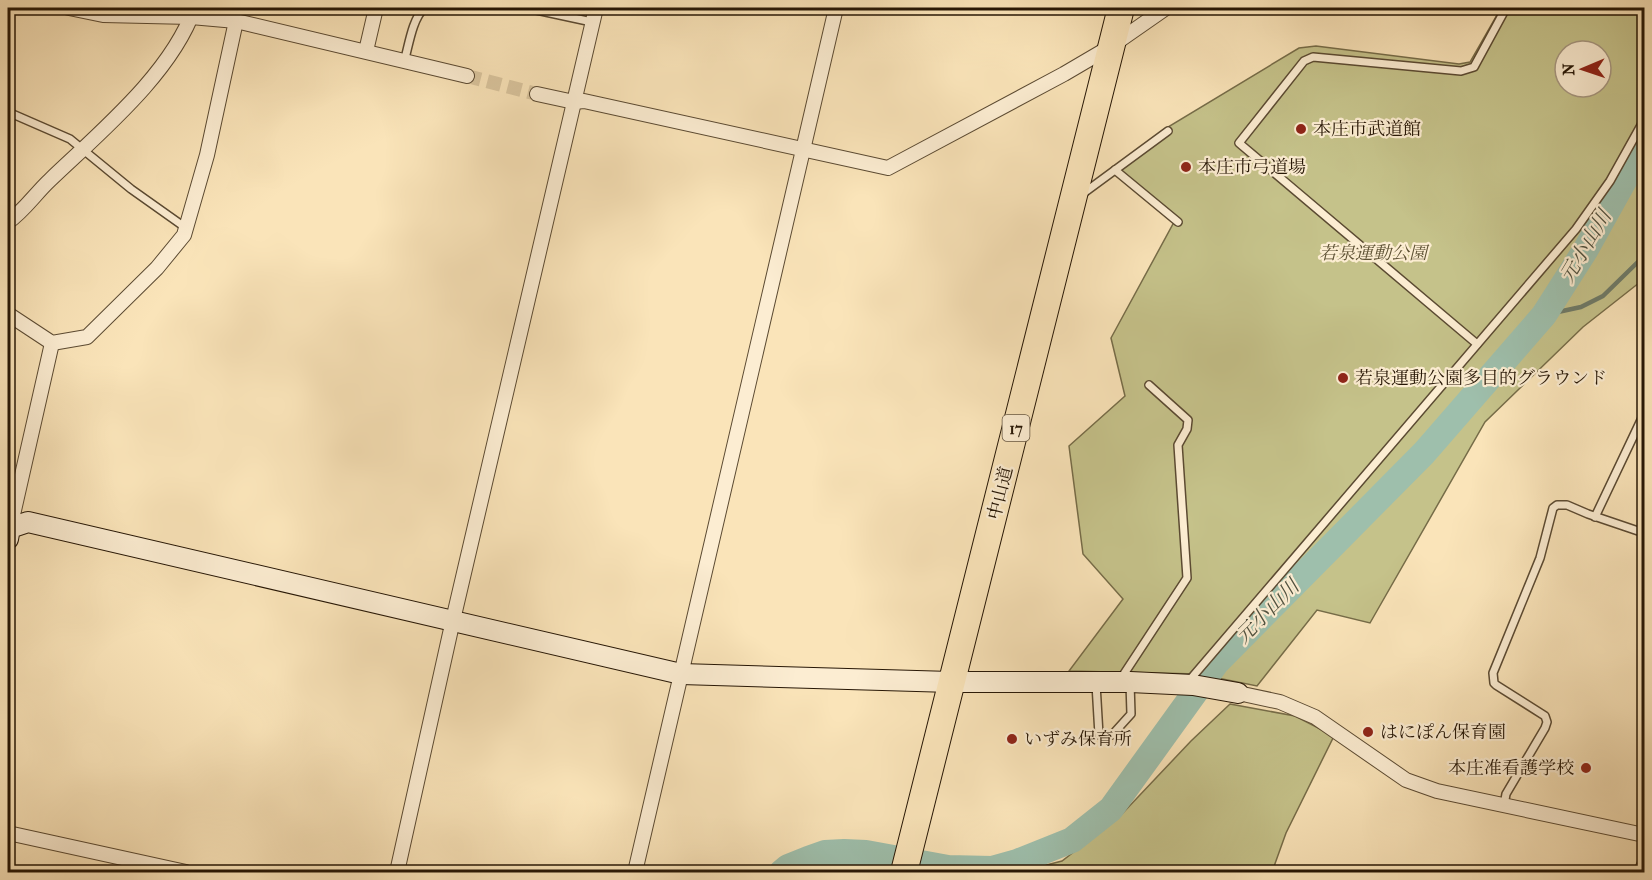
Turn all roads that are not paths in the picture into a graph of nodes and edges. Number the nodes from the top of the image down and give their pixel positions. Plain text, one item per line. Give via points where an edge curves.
1 (69, 8) edge
2 (376, 8) edge
3 (424, 8) edge
4 (527, 8) edge
5 (596, 8) edge
6 (836, 8) edge
7 (1121, 8) edge
8 (1166, 8) edge
9 (1506, 8) edge
10 (90, 10) edge
11 (193, 12) edge
12 (236, 21) junction
13 (592, 22) junction
14 (1110, 47) junction
15 (366, 51) junction
16 (404, 62) junction
17 (466, 76) tunnel mouth
18 (537, 94) tunnel mouth
19 (574, 102) junction
20 (8, 111) edge
21 (1644, 120) edge
22 (1168, 131) dead end
23 (82, 149) junction
24 (803, 151) junction
25 (1115, 170) junction
26 (1074, 200) junction
27 (8, 222) edge
28 (1178, 222) dead end
29 (186, 228) junction
30 (8, 314) edge
31 (52, 343) junction
32 (1477, 344) junction
33 (1149, 385) dead end
34 (1644, 419) edge
35 (1595, 517) junction
36 (1644, 533) edge
37 (9, 534) edge
38 (453, 620) junction
39 (681, 674) junction
40 (951, 682) junction
41 (1096, 682) junction
42 (1124, 682) junction
43 (1190, 684) junction
44 (1238, 693) joint
45 (1504, 805) junction
46 (8, 833) edge
47 (1644, 835) edge
48 (1644, 865) edge
49 (186, 873) edge
50 (397, 873) edge
51 (635, 873) edge
52 (904, 873) edge
53 (1641, 873) edge

1 - 10 street
2 - 15 street
3 - 16 lane
4 - 13 lane
5 - 13 street
6 - 24 street
7 - 14 highway, 中山道 / 17
8 - 14 street
9 - 32 lane via 1474,67 1461,71 1313,57 1304,61 1239,143
10 - 11 street via 103,15
11 - 12 street
11 - 23 street via 169,56 126,107
12 - 15 street
12 - 29 street via 207,155
13 - 19 street
14 - 24 street via 888,168
14 - 26 highway, 中山道 / 17
15 - 16 street
16 - 17 street
18 - 19 street
19 - 24 street via 584,101
19 - 38 street
20 - 23 lane via 70,139
21 - 32 lane via 1610,181 1576,229
22 - 25 lane
23 - 27 street
23 - 29 lane
24 - 39 street
25 - 26 lane
25 - 28 lane
26 - 40 highway, 中山道 / 17
29 - 31 street via 157,268 87,337
30 - 31 street
31 - 37 street
32 - 43 lane
33 - 42 lane via 1188,420 1178,445 1187,578
34 - 35 lane
35 - 36 lane
35 - 45 lane via 1567,505 1553,508 1540,558 1493,673 1496,685 1545,716 1547,722 1506,794
37 - 38 street via 28,522
38 - 39 street
38 - 50 street
39 - 40 street
39 - 51 street
40 - 41 street
40 - 52 highway, 中山道 / 17
41 - 42 street
41 - 42 lane via 1098,735 1112,735 1131,714
42 - 43 street
43 - 44 street
44 - 45 street via 1280,702 1315,717 1406,780
45 - 47 street
46 - 49 street
48 - 53 street

